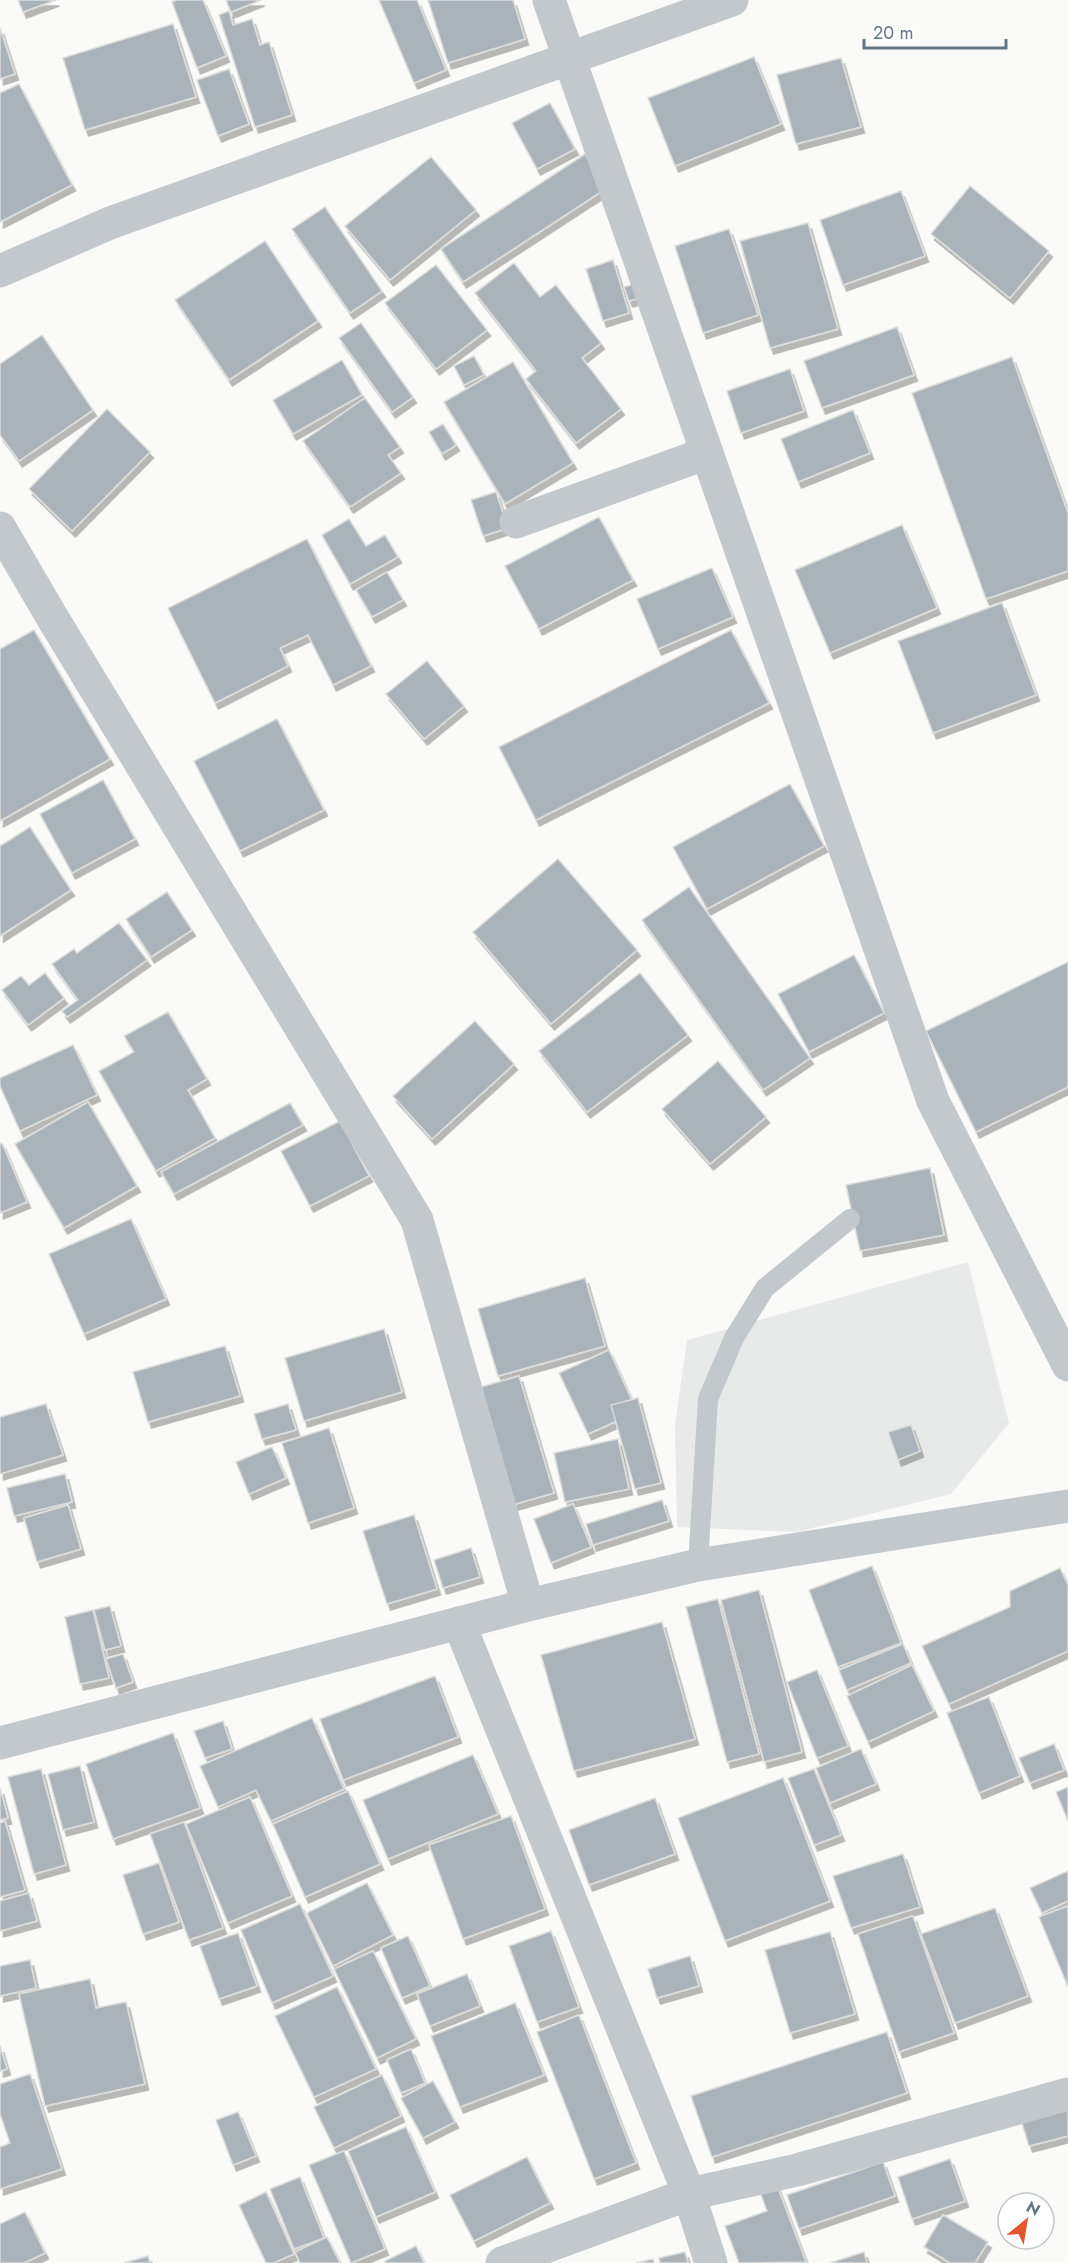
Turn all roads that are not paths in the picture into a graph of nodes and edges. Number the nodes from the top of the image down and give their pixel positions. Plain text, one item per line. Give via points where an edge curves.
1 (549, 0) edge
2 (732, 0) edge
3 (569, 59) junction
4 (0, 271) edge
5 (707, 453) junction
6 (516, 522) dead end
7 (0, 528) edge
8 (850, 1219) dead end
9 (1068, 1365) edge
10 (1068, 1506) edge
11 (698, 1565) junction
12 (528, 1605) junction
13 (459, 1623) junction
14 (0, 1743) edge
15 (1068, 2094) edge
16 (689, 2194) junction
17 (502, 2263) edge
18 (711, 2263) edge

1 - 3 street
2 - 3 street
3 - 4 street via 110,223
3 - 5 street
5 - 6 street
5 - 9 street via 933,1101
7 - 12 street via 417,1220
8 - 11 lane via 765,1288 734,1338 708,1399
10 - 11 street
11 - 12 street
12 - 13 street
13 - 14 street
13 - 16 street
15 - 16 street via 797,2170
16 - 17 street
16 - 18 street

